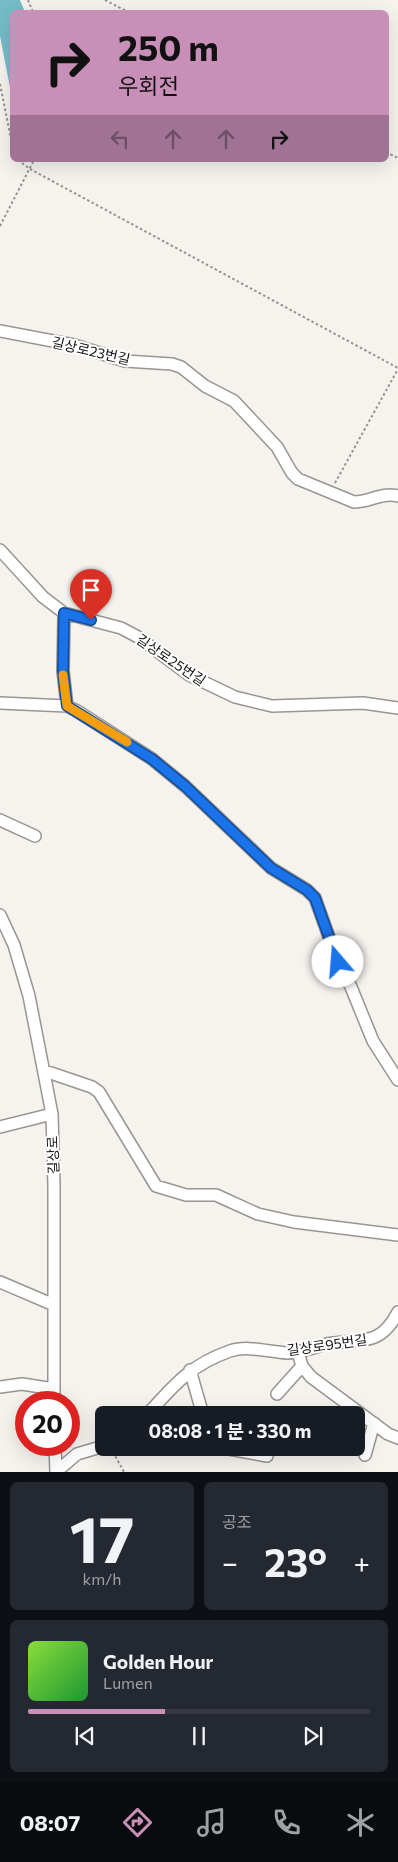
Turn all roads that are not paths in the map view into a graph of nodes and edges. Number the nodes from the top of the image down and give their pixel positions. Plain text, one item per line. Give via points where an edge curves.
1 (0, 331) edge
2 (398, 496) edge
3 (0, 550) edge
4 (64, 613) junction
5 (0, 703) edge
6 (67, 706) junction
7 (398, 708) edge
8 (0, 820) edge
9 (35, 836) dead end
10 (0, 915) edge
11 (45, 1072) junction
12 (398, 1080) edge
13 (52, 1114) junction
14 (0, 1127) edge
15 (398, 1235) edge
16 (0, 1282) edge
17 (54, 1304) junction
18 (398, 1312) edge
19 (298, 1352) junction
20 (302, 1366) junction
21 (190, 1370) junction
22 (0, 1387) edge
23 (54, 1389) joint
24 (277, 1394) dead end
25 (155, 1406) edge
26 (200, 1406) edge
27 (374, 1423) junction
28 (398, 1438) edge
29 (95, 1449) edge
30 (365, 1452) edge
31 (55, 1456) edge
32 (56, 1472) edge

1 - 2 street, 길상로23번길 via 74,346 124,361 181,367 205,386 234,401 277,447 298,478 354,502 380,495
3 - 4 street, 길상로25번길 via 43,597
4 - 6 street via 63,671
4 - 7 street, 길상로25번길 via 121,628 189,675 252,703 290,706 363,703
5 - 6 street
6 - 12 street via 152,759 271,868 315,898 338,962 373,1041
8 - 9 street
10 - 11 street, 길상로 via 22,970
11 - 13 street, 길상로
11 - 15 street via 99,1092 156,1186 186,1195 216,1195 258,1214 294,1222
13 - 14 street
13 - 17 street, 길상로
16 - 17 street
17 - 23 street, 길상로
18 - 19 street, 길상로95번길 via 389,1327 377,1337
19 - 20 street
19 - 21 street, 길상로95번길 via 236,1349
20 - 24 street
20 - 27 street via 310,1377
21 - 25 street, 길상로95번길
21 - 26 street
22 - 23 street via 22,1384
27 - 28 street
27 - 30 street
29 - 32 street via 77,1454
31 - 32 street

